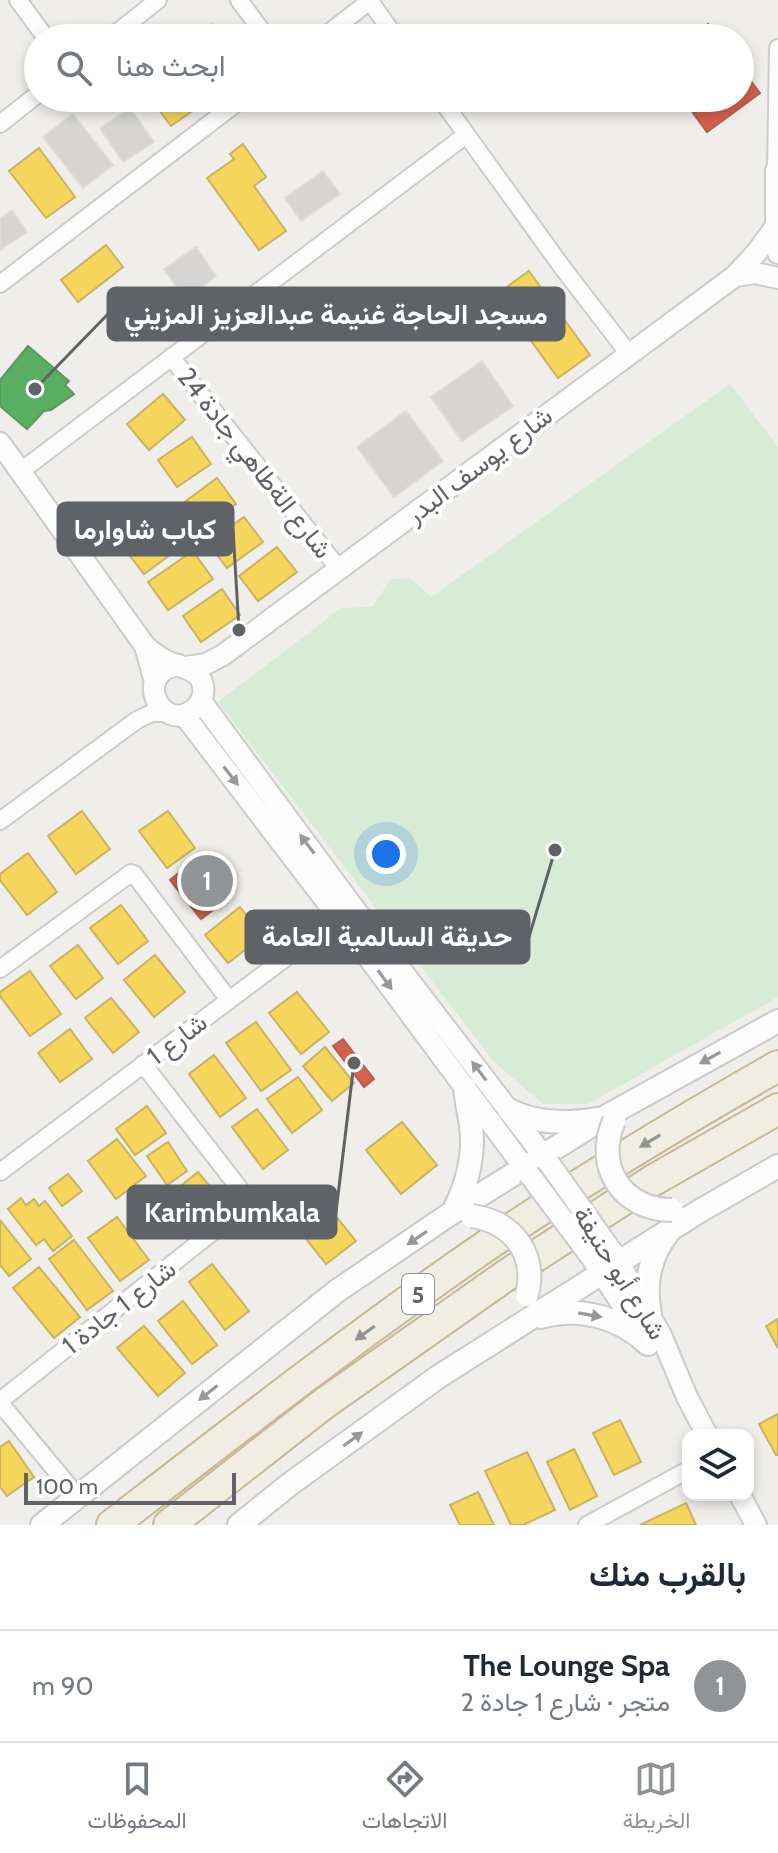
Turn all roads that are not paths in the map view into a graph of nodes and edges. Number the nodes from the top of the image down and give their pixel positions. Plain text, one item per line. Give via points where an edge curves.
1 (18, 0) edge
2 (158, 0) edge
3 (239, 0) edge
4 (370, 1) edge
5 (36, 24) edge
6 (128, 24) edge
7 (257, 24) edge
8 (340, 24) edge
9 (386, 24) edge
10 (778, 48) edge
11 (24, 105) edge
12 (225, 112) edge
13 (450, 112) edge
14 (0, 124) edge
15 (466, 135) junction
16 (777, 168) edge
17 (776, 226) junction
18 (778, 253) edge
19 (735, 276) junction
20 (778, 278) edge
21 (0, 284) edge
22 (629, 354) junction
23 (171, 357) junction
24 (0, 443) edge
25 (21, 471) junction
26 (339, 569) junction
27 (145, 646) junction
28 (223, 655) junction
29 (183, 666) junction
30 (154, 686) junction
31 (202, 697) junction
32 (176, 714) junction
33 (137, 720) junction
34 (0, 821) edge
35 (346, 912) junction
36 (0, 969) edge
37 (229, 1000) junction
38 (778, 1021) edge
39 (143, 1064) junction
40 (778, 1066) edge
41 (465, 1088) junction
42 (778, 1109) edge
43 (509, 1110) junction
44 (615, 1114) junction
45 (546, 1159) junction
46 (778, 1166) edge
47 (526, 1171) junction
48 (0, 1172) edge
49 (456, 1216) junction
50 (673, 1219) junction
51 (605, 1259) junction
52 (650, 1314) junction
53 (525, 1323) junction
54 (501, 1336) junction
55 (648, 1344) junction
56 (687, 1397) junction
57 (0, 1402) edge
58 (704, 1429) edge
59 (682, 1474) edge
60 (77, 1496) junction
61 (743, 1501) edge
62 (116, 1520) edge
63 (608, 1520) edge
64 (42, 1525) edge
65 (169, 1525) edge
66 (239, 1525) edge
67 (587, 1525) edge
68 (756, 1525) edge

1 - 5 street
2 - 6 street
3 - 7 street
4 - 8 street
4 - 9 street
10 - 16 street
11 - 14 street
12 - 21 street
13 - 15 street
15 - 22 street
15 - 23 street
16 - 17 street
17 - 18 street
17 - 19 street, شارع يوسف البدر
19 - 20 street
19 - 22 street, شارع يوسف البدر
22 - 26 street, شارع يوسف البدر
23 - 25 street
23 - 26 street, شارع الةطاهي جادة 24
24 - 25 street
25 - 27 street
26 - 28 street, شارع يوسف البدر
27 - 29 street
27 - 30 street
28 - 29 street, شارع يوسف البدر via 206,664
28 - 31 street, شارع يوسف البدر
29 - 30 street via 164,670
29 - 31 street via 199,677
30 - 32 street via 157,704
30 - 33 street
31 - 32 street via 191,712
35 -> 31 street
32 - 33 street via 152,713
32 -> 35 street
33 - 34 street
35 - 37 street, شارع 1
35 -> 41 street, شارع أبو حنيفة
43 -> 35 street, شارع أبو حنيفة
36 - 37 street via 131,873
37 - 39 street, شارع 1
38 -> 44 main road
39 - 48 street, شارع 1
39 - 57 street, شارع 1 جادة 1 via 250,1202
40 -> 62 highway, 5 via 618,1160 471,1256
41 - 47 street, شارع أبو حنيفة
41 - 49 main road via 472,1152
42 - 65 highway, 5 via 652,1181 508,1274 322,1405
43 - 44 main road via 557,1122
43 - 45 street, شارع أبو حنيفة
44 - 45 main road
44 - 50 main road, bridge via 607,1149 614,1178 626,1194
45 - 47 main road
45 - 51 street, شارع أبو حنيفة, bridge
46 - 50 main road via 708,1206
47 - 49 main road
47 - 51 street, شارع أبو حنيفة, bridge
49 - 54 main road, bridge via 498,1224 519,1242 527,1259 527,1295
49 -> 60 main road via 337,1291
50 - 51 main road
50 - 52 main road via 649,1270
51 - 52 street, شارع أبو حنيفة
51 - 53 main road
51 - 55 street, شارع أبو حنيفة
52 - 56 street, شارع أبو حنيفة
53 - 54 main road
53 -> 55 main road via 584,1313 615,1321
66 -> 54 main road
55 - 56 street, شارع أبو حنيفة
56 - 58 street, شارع أبو حنيفة
57 - 60 street, شارع 1 جادة 1
59 - 63 street
60 - 64 main road
61 - 68 street
63 - 67 street

